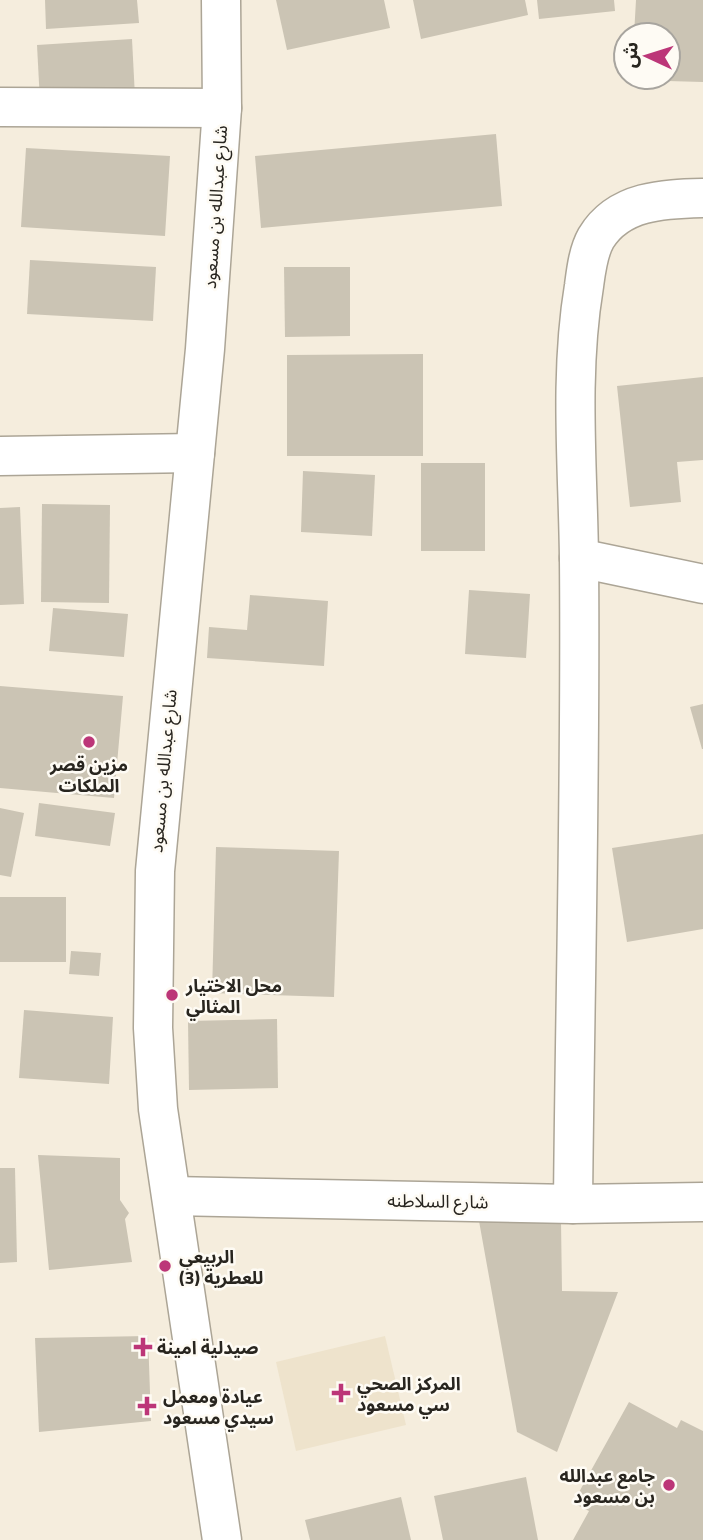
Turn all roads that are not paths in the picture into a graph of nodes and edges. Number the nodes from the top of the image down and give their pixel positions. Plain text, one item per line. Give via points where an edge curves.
1 (221, 0) edge
2 (0, 107) edge
3 (222, 108) junction
4 (703, 198) edge
5 (195, 453) junction
6 (0, 456) edge
7 (579, 558) junction
8 (703, 584) edge
9 (172, 1196) junction
10 (703, 1202) edge
11 (573, 1204) junction
12 (222, 1540) edge

1 - 3 street, شارع عبدالله بن مسعود
2 - 3 street
3 - 5 street, شارع عبدالله بن مسعود
4 - 7 street via 647,202 619,213 596,238 577,334
5 - 6 street
5 - 9 street, شارع عبدالله بن مسعود via 155,871 153,1028 158,1109
7 - 8 street
7 - 11 street
9 - 11 street, شارع السلاطنه
9 - 12 street, شارع عبدالله بن مسعود
10 - 11 street, شارع السلاطنه

